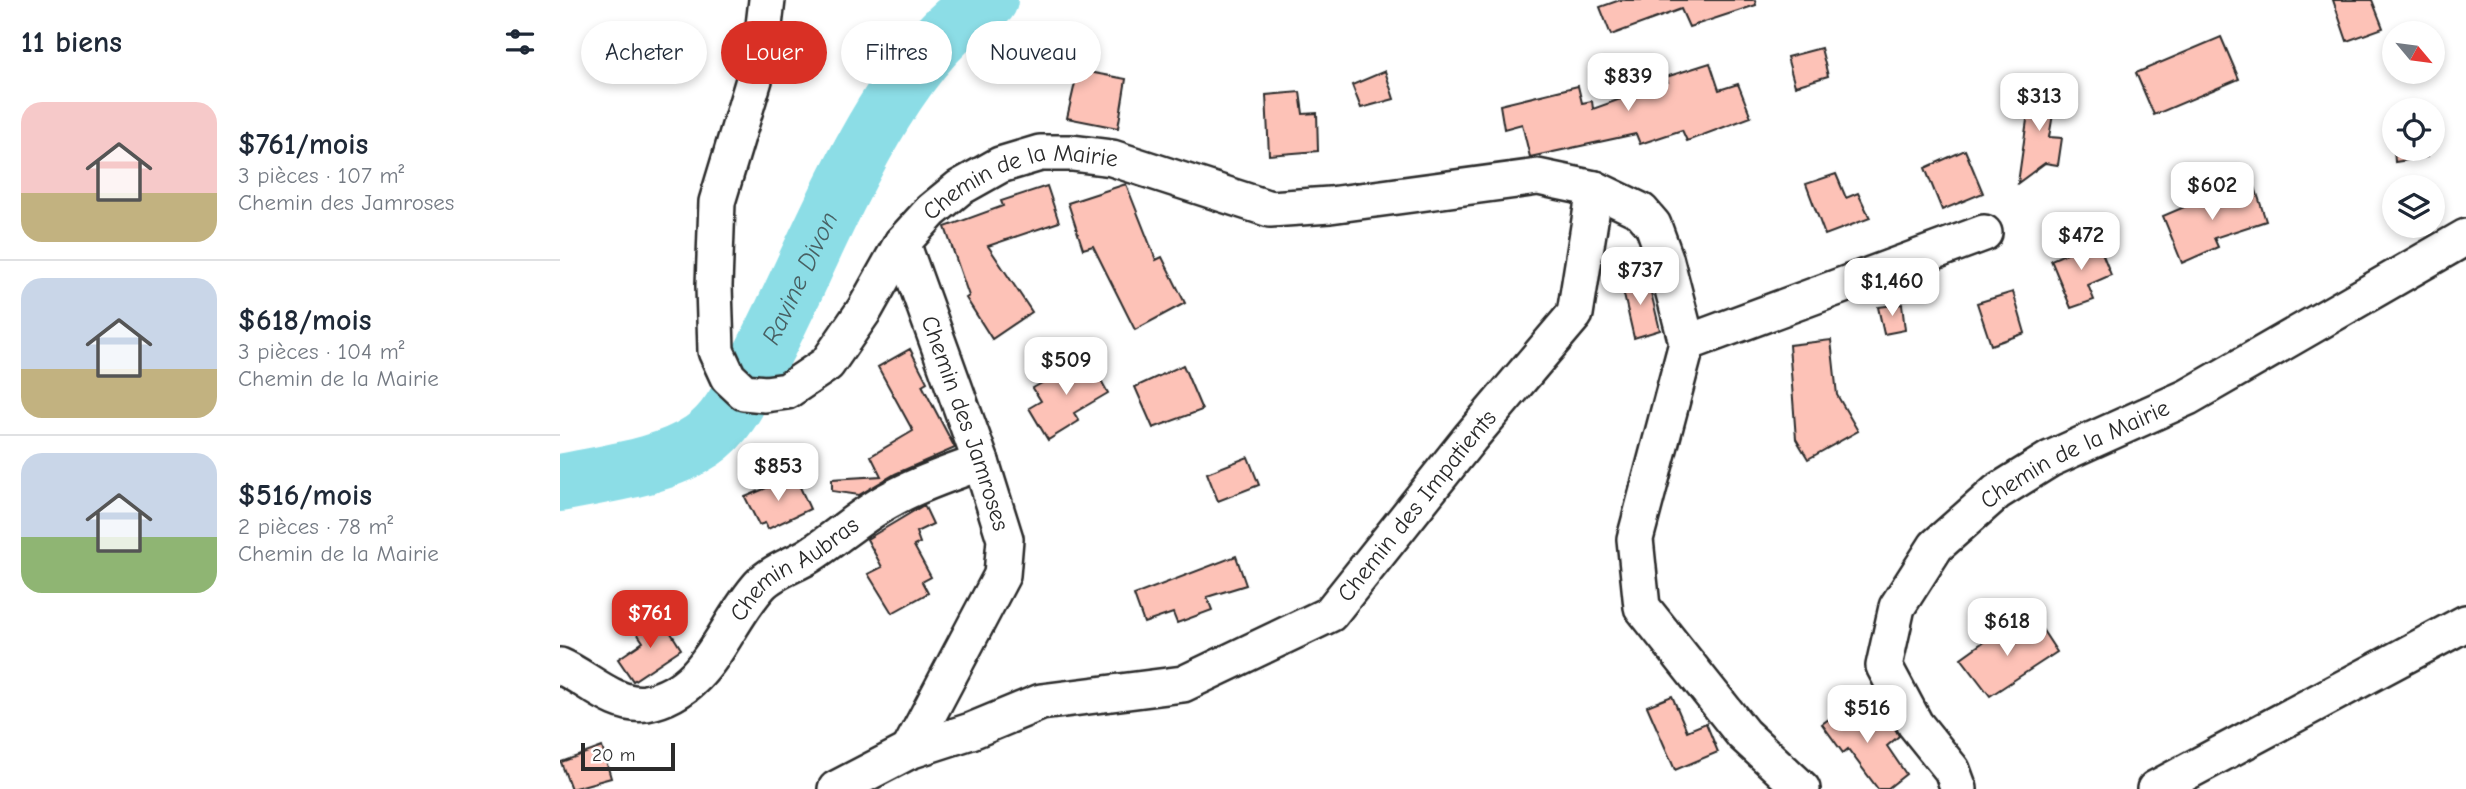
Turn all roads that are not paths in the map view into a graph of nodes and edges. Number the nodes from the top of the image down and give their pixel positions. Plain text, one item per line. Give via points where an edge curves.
1 (767, 0) edge
2 (1595, 189) junction
3 (1984, 233) dead end
4 (2466, 237) edge
5 (902, 243) junction
6 (1686, 343) junction
7 (981, 462) junction
8 (2466, 623) edge
9 (560, 666) edge
10 (909, 751) junction
11 (836, 789) edge
12 (1802, 789) edge
13 (1959, 789) edge
14 (2155, 789) edge

1 - 5 street, Chemin de la Mairie via 760,60 717,202 716,351 728,377 744,392 765,394 787,391 827,364
2 - 5 street, Chemin de la Mairie via 1538,177 1270,209 1112,158 1040,153 1000,165 959,188
2 - 6 street, Chemin de la Mairie via 1641,211 1653,225
2 - 10 street, Chemin des Impatients via 1575,314 1330,614 1183,684 1041,702
3 - 6 street
4 - 13 street, Chemin de la Mairie via 2188,397 2050,459 1997,492 1936,546 1897,607 1884,666 1915,724 1952,770
5 - 7 street, Chemin des Jamroses
6 - 12 street, Chemin de la Mairie via 1634,539 1642,607 1743,734
7 - 9 street, Chemin Aubras via 893,497 773,574 743,608 705,668 665,698 642,704 623,701
7 - 10 street, Chemin des Jamroses via 1005,539 1002,575
8 - 14 street
10 - 11 street

